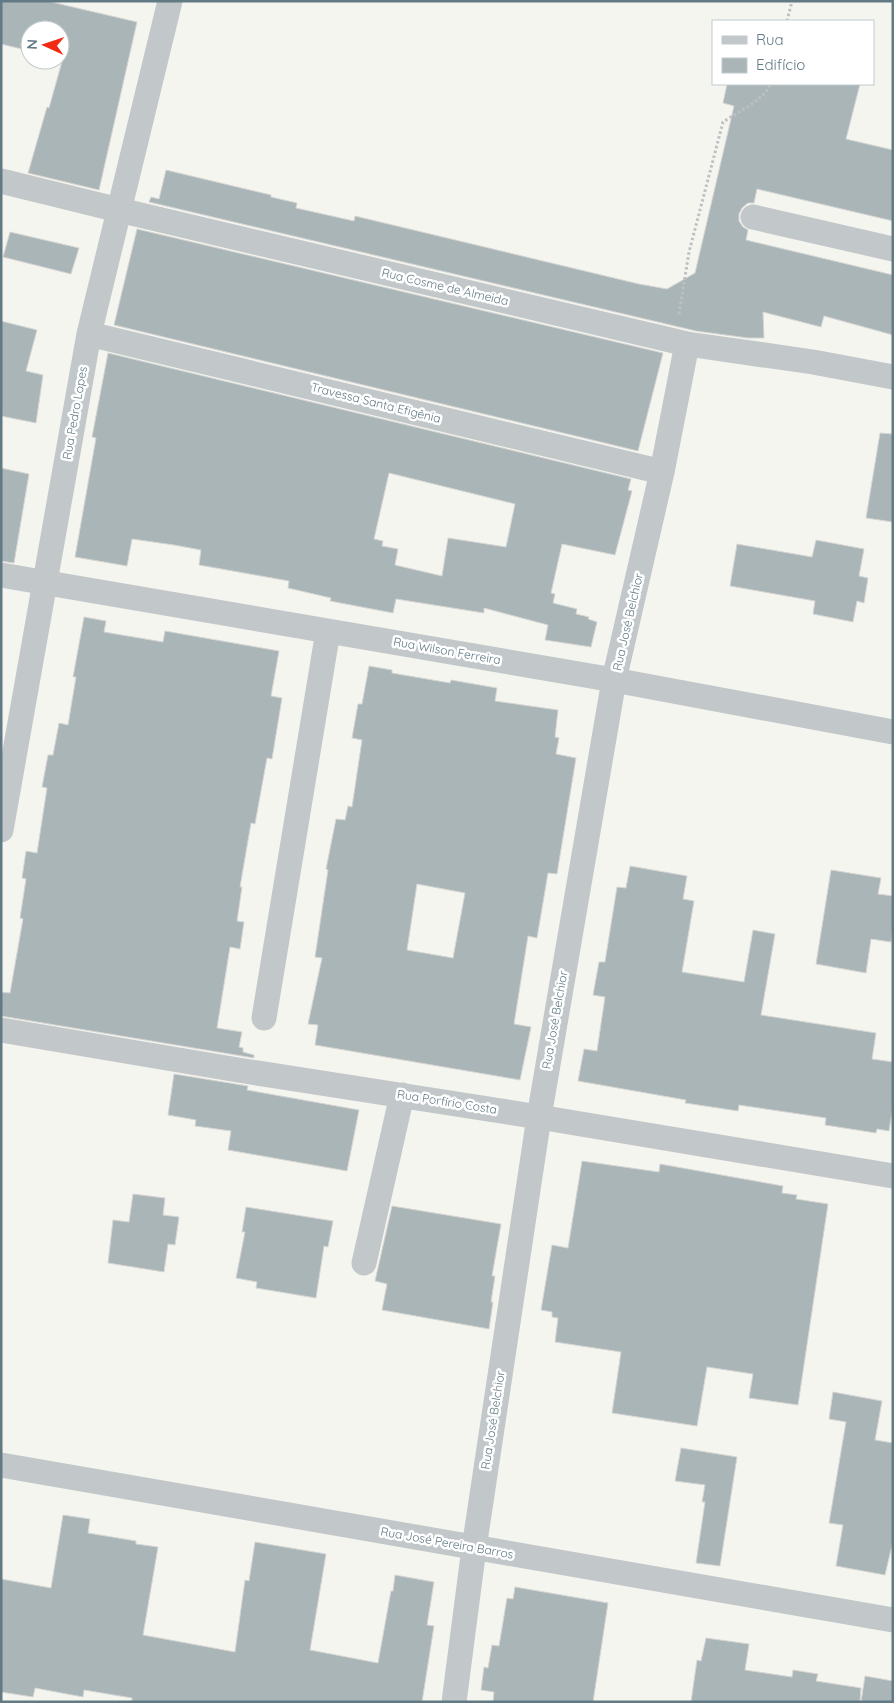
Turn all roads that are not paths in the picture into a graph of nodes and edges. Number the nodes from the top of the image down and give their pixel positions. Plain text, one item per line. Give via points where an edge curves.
1 (170, 1) edge
2 (1, 181) edge
3 (119, 210) junction
4 (753, 217) dead end
5 (893, 249) edge
6 (89, 334) junction
7 (681, 342) junction
8 (893, 378) edge
9 (662, 472) junction
10 (1, 575) edge
11 (44, 581) junction
12 (328, 631) junction
13 (614, 680) junction
14 (893, 732) edge
15 (1, 830) edge
16 (264, 1018) dead end
17 (1, 1030) edge
18 (402, 1095) junction
19 (539, 1117) junction
20 (893, 1176) edge
21 (364, 1262) dead end
22 (1, 1465) edge
23 (474, 1548) junction
24 (893, 1620) edge
25 (454, 1702) edge

1 - 3 street, Rua Pedro Lopes
2 - 3 street, Rua Cosme de Almeida
3 - 6 street, Rua Pedro Lopes
3 - 7 street, Rua Cosme de Almeida
4 - 5 street
6 - 9 street, Travessa Santa Efigênia
6 - 11 street, Rua Pedro Lopes
7 - 8 street, Rua Cosme de Almeida
7 - 9 street, Rua José Belchior
9 - 13 street, Rua José Belchior
10 - 11 street, Rua Wilson Ferreira
11 - 12 street, Rua Wilson Ferreira
11 - 15 street, Rua Pedro Lopes
12 - 13 street, Rua Wilson Ferreira
12 - 16 street
13 - 14 street, Rua Wilson Ferreira
13 - 19 street, Rua José Belchior
17 - 18 street, Rua Porfírio Costa
18 - 19 street, Rua Porfírio Costa
18 - 21 street
19 - 20 street, Rua Porfírio Costa
19 - 23 street, Rua José Belchior
22 - 23 street, Rua José Pereira Barros
23 - 24 street, Rua José Pereira Barros
23 - 25 street, Rua José Belchior

